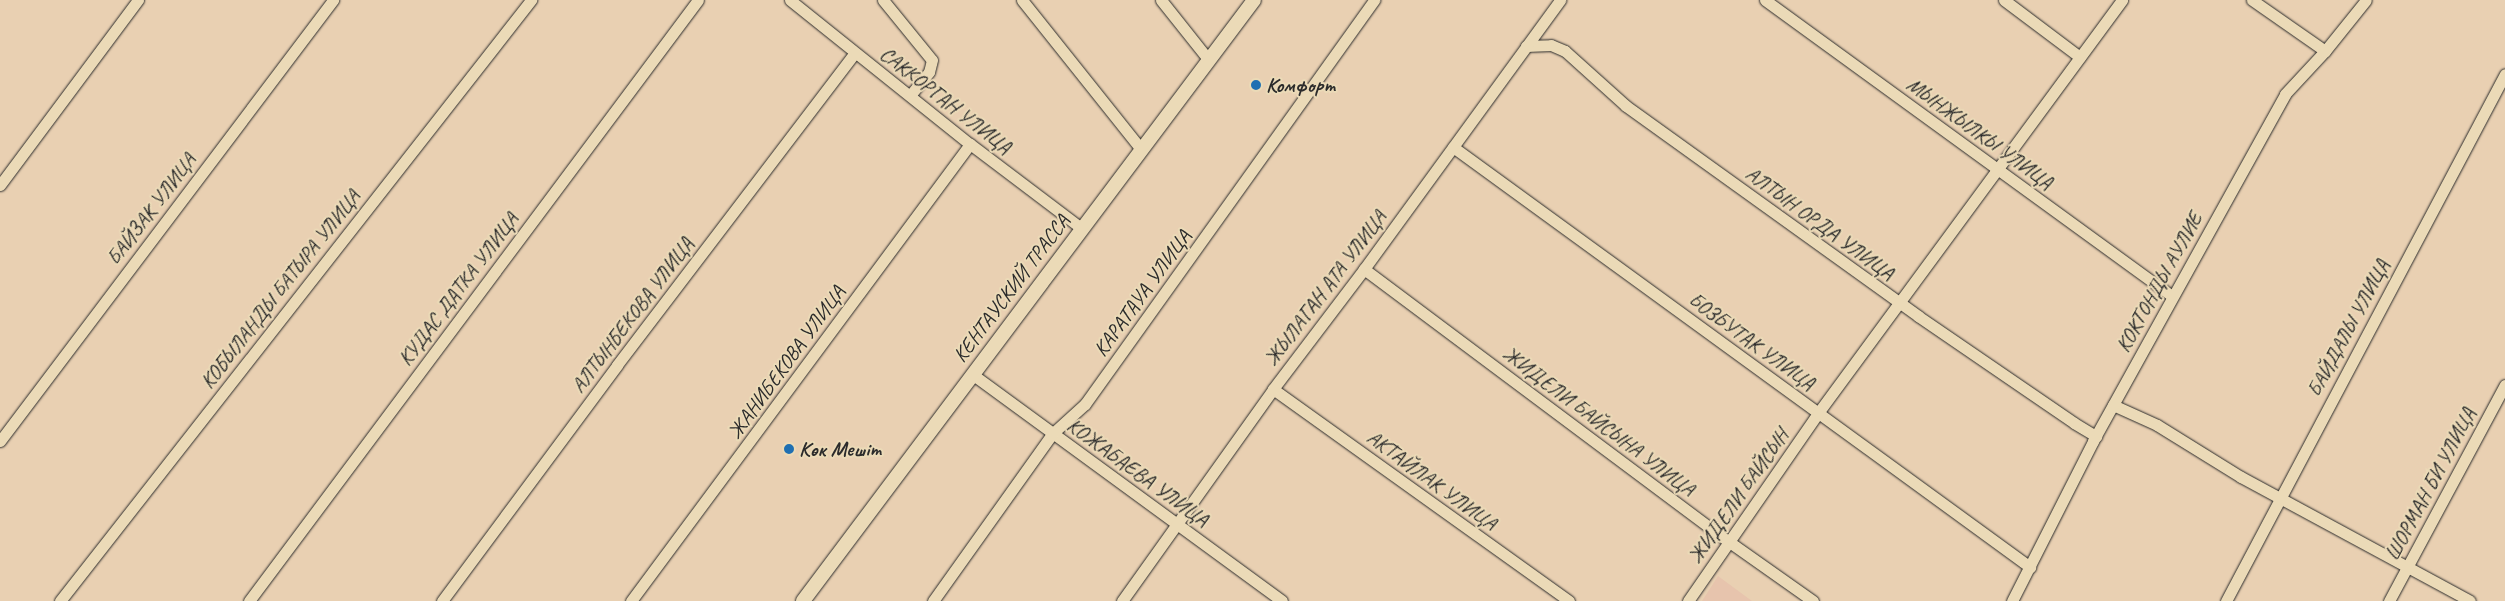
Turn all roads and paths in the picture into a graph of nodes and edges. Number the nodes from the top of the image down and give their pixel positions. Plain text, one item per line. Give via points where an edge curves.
1 (138, 0) edge
2 (333, 0) edge
3 (531, 0) edge
4 (698, 0) edge
5 (790, 0) edge
6 (883, 0) edge
7 (1022, 0) edge
8 (1161, 0) edge
9 (1254, 0) edge
10 (1374, 0) edge
11 (1560, 0) edge
12 (1765, 0) edge
13 (2004, 0) edge
14 (2122, 0) edge
15 (2252, 0) edge
16 (2366, 0) edge
17 (1526, 46) junction
18 (2325, 51) junction
19 (855, 53) junction
20 (2080, 57) junction
21 (1208, 59) junction
22 (2505, 74) edge
23 (911, 94) junction
24 (970, 144) junction
25 (1453, 147) junction
26 (1140, 148) junction
27 (1998, 169) junction
28 (0, 185) edge
29 (1081, 228) junction
30 (1364, 269) junction
31 (2172, 296) junction
32 (1900, 303) junction
33 (972, 374) junction
34 (2505, 385) edge
35 (1273, 389) junction
36 (2113, 405) junction
37 (1818, 413) junction
38 (1053, 433) junction
39 (2096, 436) junction
40 (0, 441) edge
41 (2281, 499) junction
42 (1177, 523) junction
43 (1728, 542) junction
44 (2030, 566) junction
45 (2406, 568) junction
46 (60, 601) edge
47 (249, 601) edge
48 (442, 601) edge
49 (631, 601) edge
50 (803, 601) edge
51 (933, 601) edge
52 (1122, 601) edge
53 (1282, 601) edge
54 (1569, 601) edge
55 (1688, 601) edge
56 (1812, 601) edge
57 (2012, 601) edge
58 (2226, 601) edge
59 (2389, 601) edge
60 (2470, 601) edge

1 - 28 street
2 - 40 street, БАЙЗАК УЛИЦА
3 - 46 street, КОБЫЛАНДЫ БАТЫРА УЛИЦА
4 - 47 street, КУДАС ДАТКА УЛИЦА
5 - 19 street, САККОРГАН УЛИЦА
6 - 23 street via 932,60 929,72
7 - 26 street
8 - 21 street
9 - 21 main road, КЕНТАУСКИЙ ТРАССА
10 - 38 street, КАРАТАУА УЛИЦА via 1085,404
11 - 17 street, ЖЫЛАГАН АТА УЛИЦА
12 - 27 street, МЫНЖЫЛКЫ УЛИЦА
13 - 20 street
14 - 20 street, ЖИДЕЛИ БАЙСЫН
15 - 18 street
16 - 18 street, КОКТОНДЫ АУЛИЕ
17 - 25 street, ЖЫЛАГАН АТА УЛИЦА
17 - 32 street, АЛТЫН ОРДА УЛИЦА via 1551,45 1565,50 1626,106
18 - 31 street, КОКТОНДЫ АУЛИЕ via 2285,94
19 - 23 street, САККОРГАН УЛИЦА
19 - 48 street, АЛТЫНБЕКОВА УЛИЦА
20 - 27 street, ЖИДЕЛИ БАЙСЫН
21 - 26 main road, КЕНТАУСКИЙ ТРАССА
22 - 41 street, БАЙДАЛЫ УЛИЦА
23 - 24 street, САККОРГАН УЛИЦА
24 - 29 street, САККОРГАН УЛИЦА
24 - 49 street, ЖАНИБЕКОВА УЛИЦА
25 - 30 street, ЖЫЛАГАН АТА УЛИЦА
25 - 37 street, БОЗБУТАК УЛИЦА
26 - 29 main road, КЕНТАУСКИЙ ТРАССА
27 - 31 street, МЫНЖЫЛКЫ УЛИЦА
27 - 32 street, ЖИДЕЛИ БАЙСЫН
29 - 33 main road, КЕНТАУСКИЙ ТРАССА
30 - 35 street, ЖЫЛАГАН АТА УЛИЦА
30 - 43 street, ЖИДЕЛИ БАЙСЫНА УЛИЦА
31 - 36 street, КОКТОНДЫ АУЛИЕ
32 - 37 street, ЖИДЕЛИ БАЙСЫН
32 - 39 street, АЛТЫН ОРДА УЛИЦА
33 - 38 street, КОЖАБАЕВА УЛИЦА
33 - 50 main road, КЕНТАУСКИЙ ТРАССА
34 - 45 street, ШОРМАН БИ УЛИЦА
35 - 42 street, ЖЫЛАГАН АТА УЛИЦА
35 - 54 street, АКТАЙЛАК УЛИЦА
36 - 39 street, КОКТОНДЫ АУЛИЕ
36 - 41 street via 2157,425
37 - 43 street, ЖИДЕЛИ БАЙСЫН
37 - 44 street, БОЗБУТАК УЛИЦА
38 - 42 street, КОЖАБАЕВА УЛИЦА
38 - 51 street, КАРАТАУА УЛИЦА
39 - 44 street, КОКТОНДЫ АУЛИЕ
41 - 45 street
41 - 58 street, БАЙДАЛЫ УЛИЦА
42 - 52 street, ЖЫЛАГАН АТА УЛИЦА
42 - 53 street, КОЖАБАЕВА УЛИЦА
43 - 55 street, ЖИДЕЛИ БАЙСЫН
43 - 56 street, ЖИДЕЛИ БАЙСЫНА УЛИЦА
44 - 57 street, КОКТОНДЫ АУЛИЕ
45 - 59 street, ШОРМАН БИ УЛИЦА
45 - 60 street

